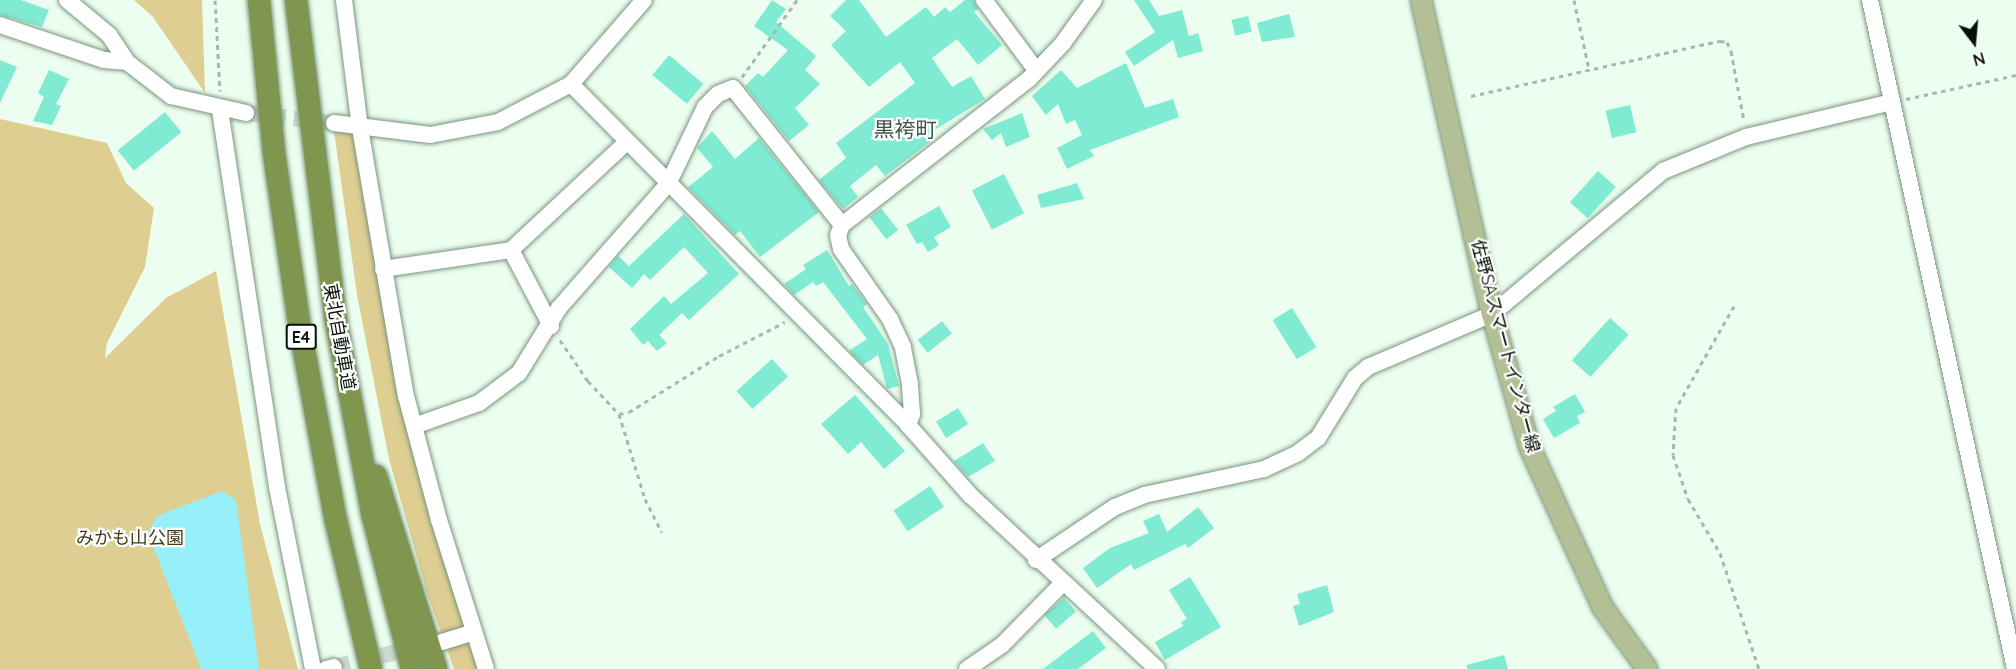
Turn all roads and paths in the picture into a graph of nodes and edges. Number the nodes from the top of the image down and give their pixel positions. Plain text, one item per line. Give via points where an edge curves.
1 (67, 0) edge
2 (215, 0) edge
3 (259, 0) edge
4 (296, 0) edge
5 (344, 0) edge
6 (644, 0) edge
7 (797, 0) edge
8 (984, 0) edge
9 (1094, 0) edge
10 (1421, 0) edge
11 (1574, 0) edge
12 (1870, 0) edge
13 (0, 25) edge
14 (127, 62) junction
15 (1589, 69) junction
16 (1036, 70) junction
17 (2016, 75) edge
18 (571, 84) junction
19 (733, 88) junction
20 (1471, 96) dead end
21 (1892, 102) junction
22 (220, 110) junction
23 (246, 113) tunnel mouth
24 (334, 123) tunnel mouth
25 (360, 128) junction
26 (1746, 137) junction
27 (627, 142) junction
28 (668, 184) junction
29 (842, 225) junction
30 (511, 250) junction
31 (383, 268) junction
32 (1734, 306) dead end
33 (1492, 314) junction
34 (797, 315) junction
35 (551, 326) junction
36 (619, 414) junction
37 (354, 416) junction
38 (414, 426) junction
39 (908, 426) junction
40 (662, 532) dead end
41 (1036, 560) junction
42 (1062, 584) junction
43 (472, 633) junction
44 (442, 642) dead end
45 (313, 669) edge
46 (371, 669) edge
47 (412, 669) edge
48 (436, 669) edge
49 (486, 669) edge
50 (967, 669) edge
51 (1157, 669) edge
52 (1647, 669) edge
53 (1759, 669) edge
54 (2015, 669) edge

1 - 14 street via 109,35
2 - 22 path
3 - 46 highway, 東北自動車道 / E4 via 274,153 300,329 336,521
4 - 37 highway, 東北自動車道 / E4 via 325,251
5 - 25 street
6 - 18 street
7 - 19 path
8 - 16 street
9 - 16 street via 1063,43
10 - 33 main road, 佐野SAスマートインター線
11 - 15 path
12 - 21 street
13 - 14 street via 105,60
14 - 22 street via 171,96
15 - 20 path
15 - 26 path via 1727,42
16 - 29 street
17 - 21 path
18 - 25 street via 498,122 430,135
18 - 27 street
19 - 28 street via 718,94 705,107
19 - 29 street
21 - 26 street
21 - 54 street
22 - 23 street
22 - 45 street via 277,487
24 - 25 street
25 - 31 street
26 - 33 street via 1664,171
27 - 28 street
27 - 30 street
28 - 34 street
28 - 35 street via 579,282
29 - 39 street via 838,235 841,249 890,319 903,347 911,394
30 - 31 street
30 - 35 street
31 - 38 street
32 - 53 path via 1676,408 1673,455 1688,499 1720,553
33 - 41 street via 1368,367 1355,378 1318,438 1283,463 1144,495 1115,507
33 - 52 main road, 佐野SAスマートインター線 via 1530,448 1569,540 1603,608
34 - 36 path via 719,356 629,412
34 - 39 street
35 - 36 path via 588,381
35 - 38 street via 519,373 496,392 455,414
36 - 40 path via 645,499
37 - 47 highway, 東北自動車道 / E4 via 372,512
37 - 48 highway via 388,508
38 - 43 street
39 - 41 street
41 - 42 street
42 - 50 street via 1002,645
42 - 51 street
43 - 44 street
43 - 49 street

